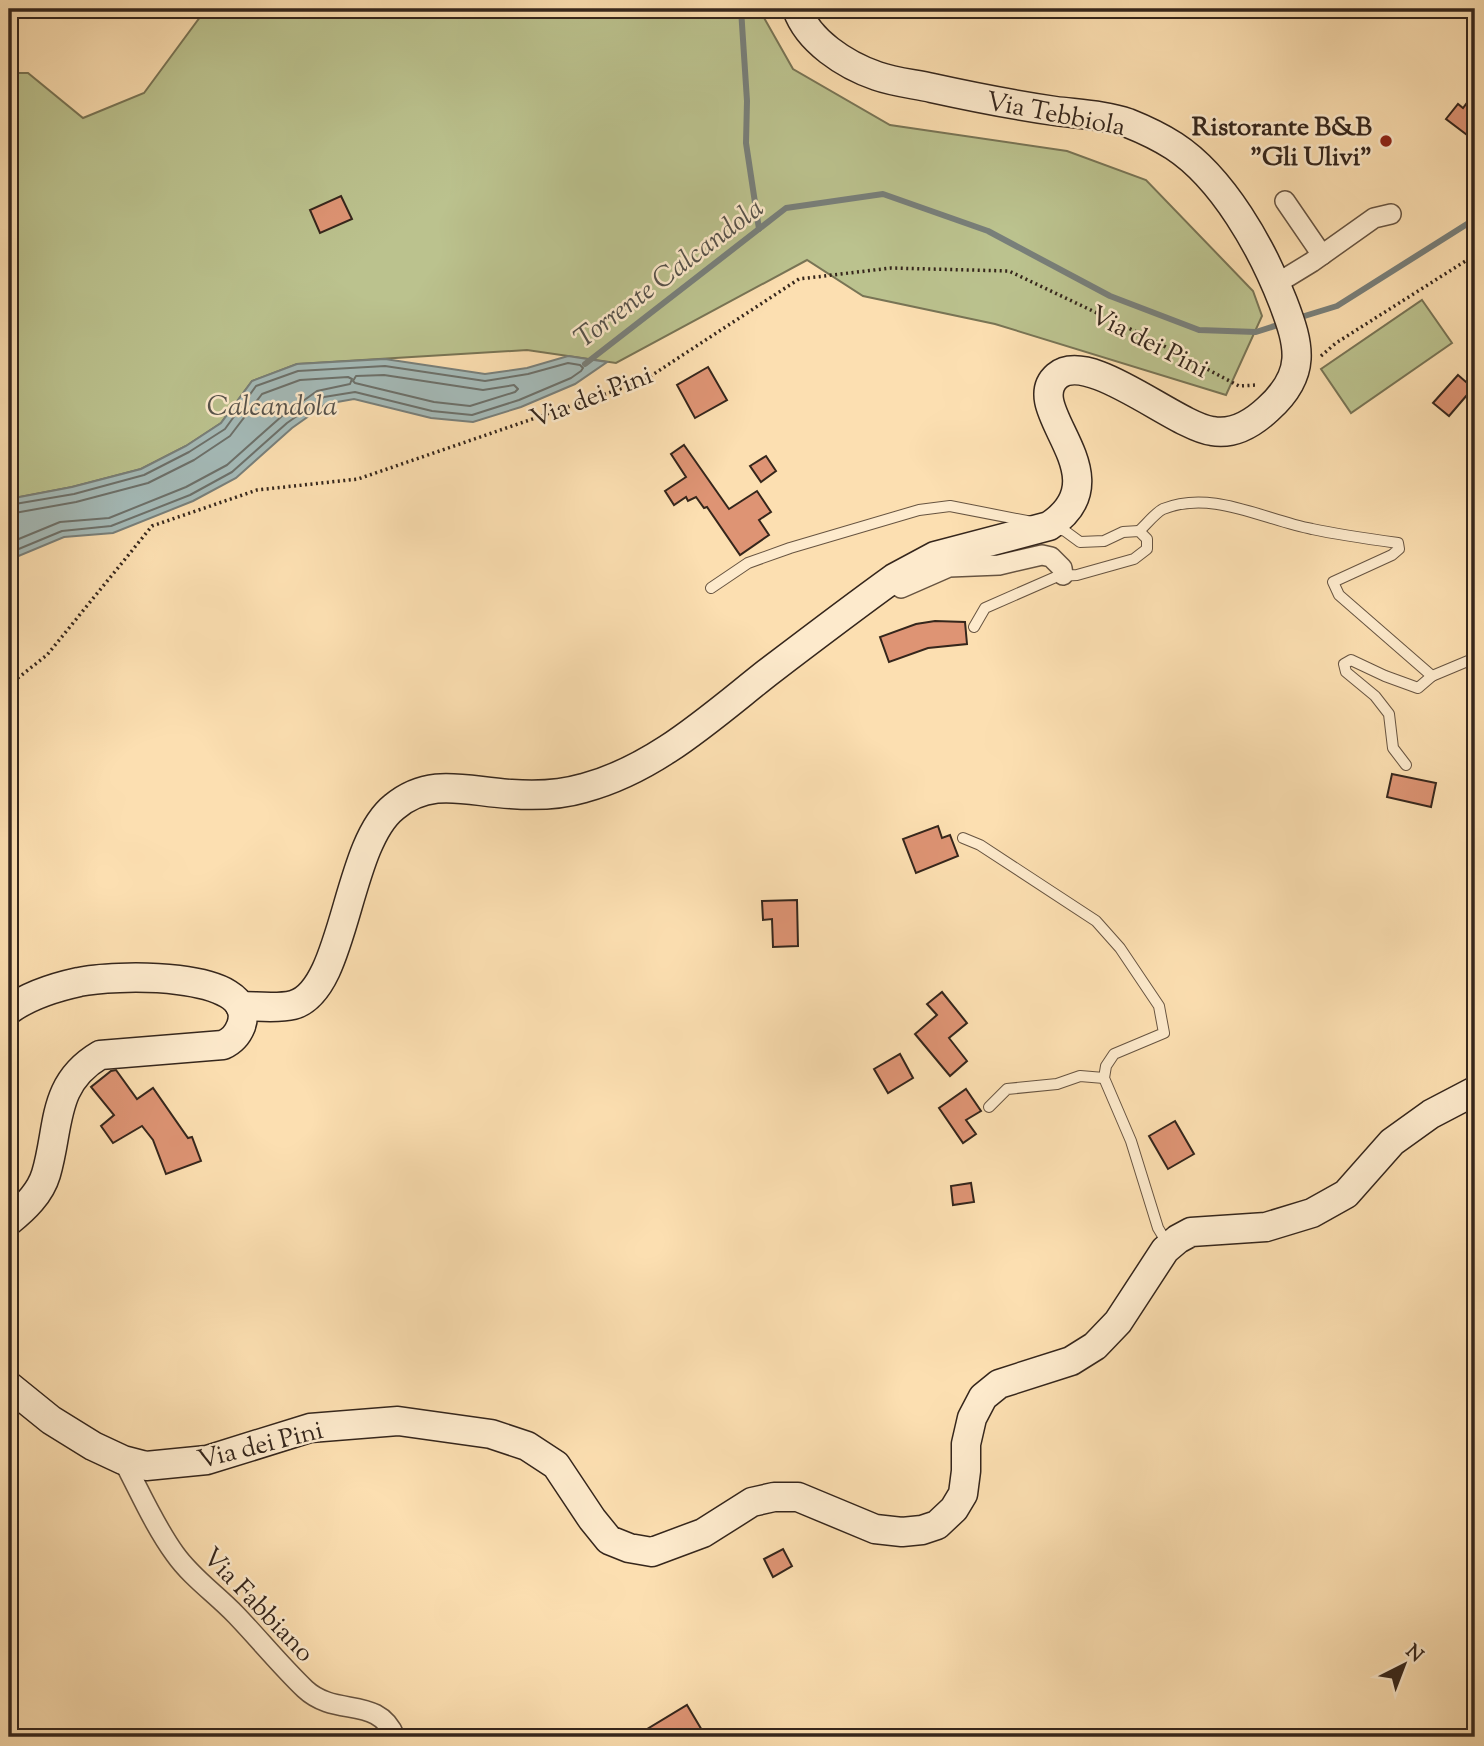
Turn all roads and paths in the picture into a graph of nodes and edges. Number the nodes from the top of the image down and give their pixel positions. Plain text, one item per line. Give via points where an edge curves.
1 (246, 9) edge
2 (279, 9) edge
3 (797, 9) edge
4 (1285, 201) dead end
5 (1391, 214) dead end
6 (1322, 255) junction
7 (1475, 255) edge
8 (1275, 281) junction
9 (1336, 343) dead end
10 (1294, 371) junction
11 (1049, 526) junction
12 (1139, 531) junction
13 (1063, 575) junction
14 (711, 589) dead end
15 (852, 609) junction
16 (974, 627) dead end
17 (1475, 658) edge
18 (1432, 676) junction
19 (9, 685) edge
20 (1406, 765) dead end
21 (963, 838) dead end
22 (240, 1006) junction
23 (9, 1010) edge
24 (1104, 1079) junction
25 (1475, 1091) edge
26 (989, 1107) dead end
27 (9, 1221) edge
28 (1169, 1247) junction
29 (9, 1387) edge
30 (123, 1460) junction
31 (395, 1737) edge

1 - 2 path via 260,15
3 - 8 street, Via Tebbiola via 813,37 840,58 876,76 1003,103 1126,122 1174,146 1211,179 1243,222
4 - 6 street
5 - 6 street via 1374,218
6 - 8 street
7 - 9 path
8 - 10 street, Via Tebbiola via 1291,323
10 - 11 street via 1270,407 1233,431 1211,431 1174,416 1103,377 1084,371 1063,373 1050,385 1048,394 1052,414 1075,463 1077,487 1071,509
10 - 19 path, Via dei Pini via 1239,386 1009,271 891,268 799,279 643,381 358,479 257,491 152,526 47,655
11 - 12 lane via 1080,541 1104,541
11 - 14 lane via 950,506 919,510 748,562
11 - 15 street via 935,556 894,578
12 - 13 lane via 1147,539 1147,549 1134,559
12 - 18 lane via 1162,509 1196,502 1234,505 1311,529 1398,543 1399,549 1392,555 1333,582 1339,595
13 - 15 street via 1051,557 1042,555 999,565 949,567
13 - 16 lane via 985,608
15 - 22 street via 673,746 633,771 551,795 470,788 414,794 376,827 361,858 336,943 310,995 292,1006
17 - 18 lane
18 - 20 lane via 1418,688 1351,660 1344,664 1346,672 1389,714 1393,748
21 - 24 lane via 1096,921 1159,1006 1164,1033 1114,1054
22 - 23 street via 232,996 204,983 100,978 48,991
22 - 27 street via 240,1028 236,1037 223,1045 100,1055 84,1065 62,1099 45,1176 36,1193
24 - 26 lane via 1080,1076 1057,1084 1007,1089
24 - 28 lane
25 - 28 street, Via dei Pini via 1439,1109 1392,1142 1346,1194 1312,1213 1266,1227 1191,1232
28 - 30 street, Via dei Pini via 1118,1322 1095,1346 1070,1361 999,1384 983,1398 966,1444 963,1494 937,1525 922,1530 875,1529 797,1497 774,1497 752,1502 686,1541 652,1552 629,1548 609,1540 556,1465 527,1447 491,1434 398,1421 310,1428 207,1460 146,1466
29 - 30 street, Via dei Pini via 51,1420
30 - 31 street, Via Fabbiano via 157,1527 189,1573 236,1615 306,1690 324,1703 381,1717

